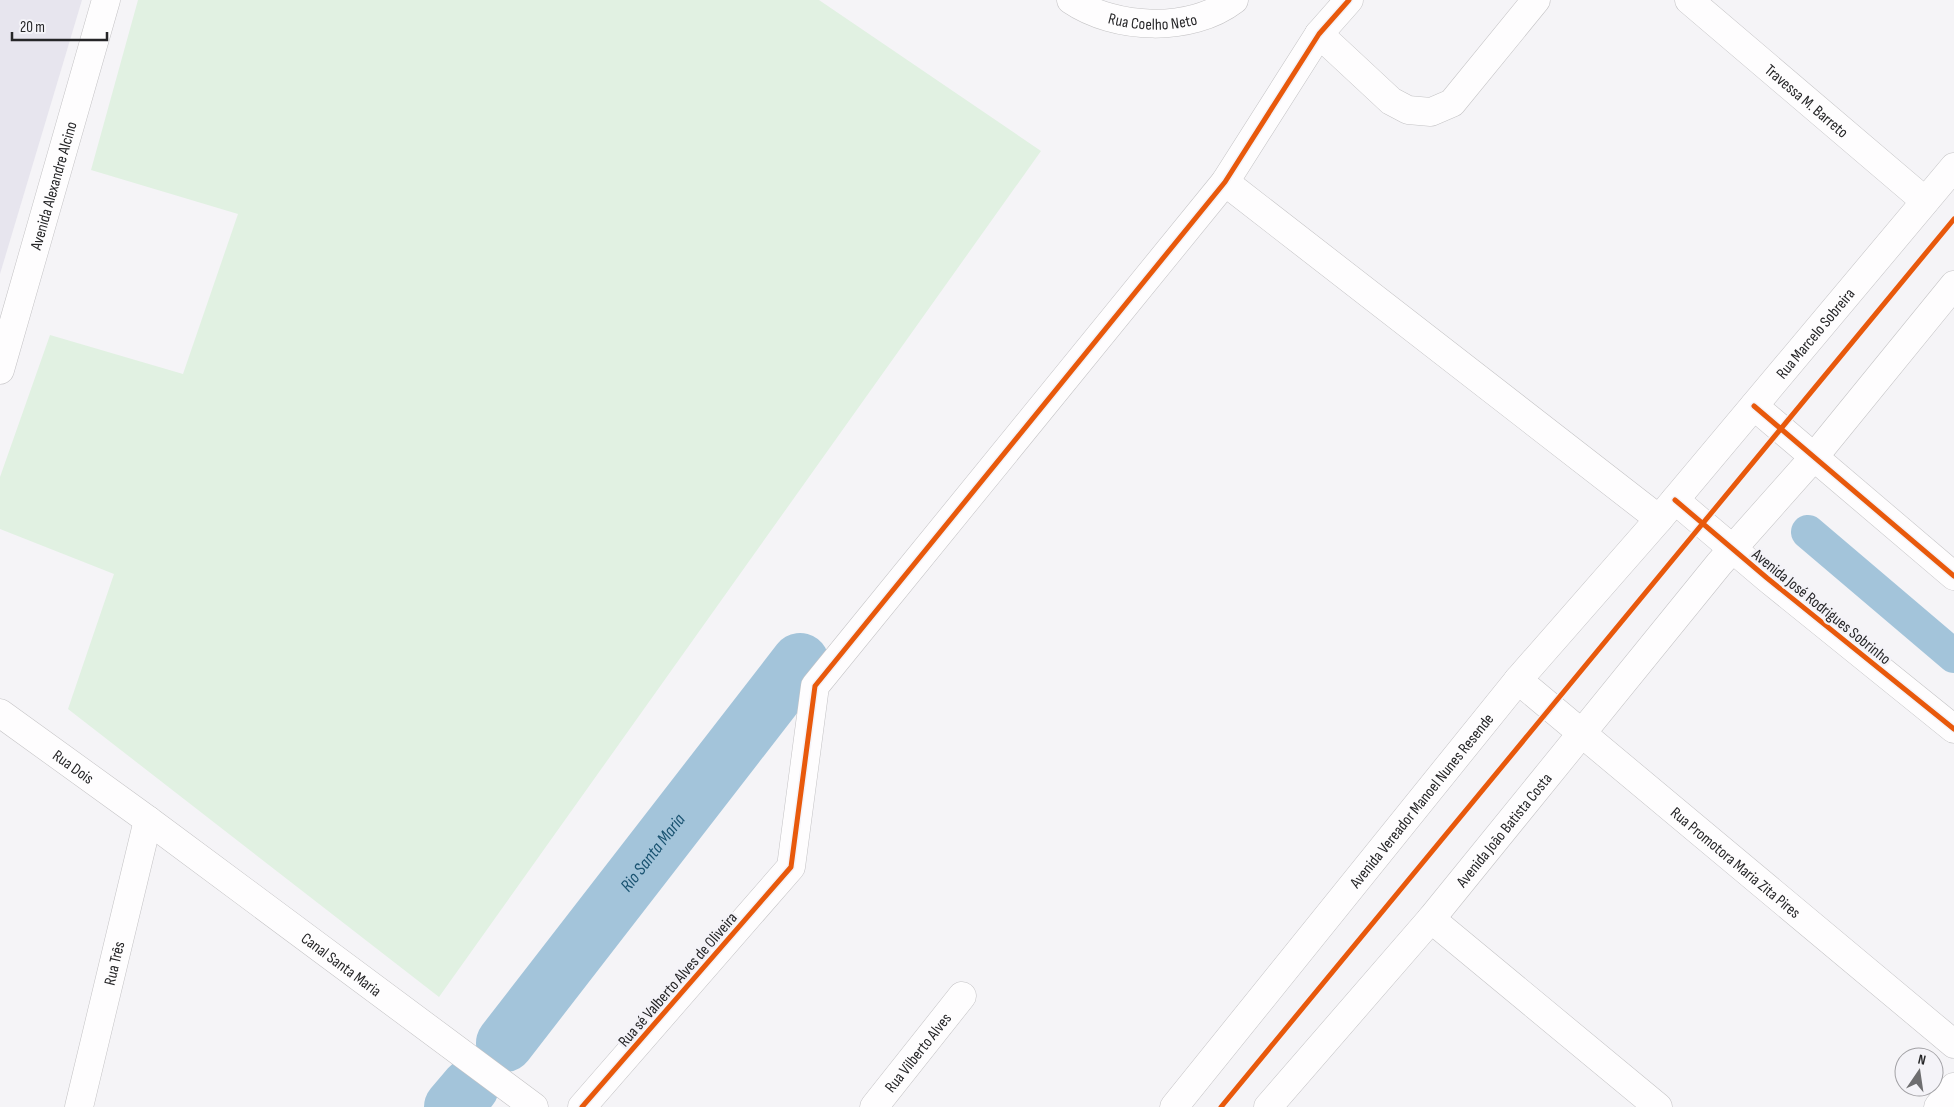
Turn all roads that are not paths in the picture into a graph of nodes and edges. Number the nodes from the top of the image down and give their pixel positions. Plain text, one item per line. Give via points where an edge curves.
1 (106, 0) edge
2 (1071, 0) edge
3 (1234, 0) edge
4 (1349, 0) edge
5 (1536, 0) edge
6 (1689, 0) edge
7 (1319, 34) junction
8 (1954, 167) edge
9 (1225, 182) junction
10 (1925, 201) junction
11 (1953, 290) edge
12 (6, 322) edge
13 (0, 370) edge
14 (1754, 406) junction
15 (1814, 457) junction
16 (1667, 510) junction
17 (1732, 549) junction
18 (1954, 576) edge
19 (1518, 680) junction
20 (0, 713) edge
21 (1954, 729) edge
22 (1581, 733) junction
23 (148, 820) junction
24 (1431, 919) junction
25 (962, 996) dead end
26 (1954, 1044) edge
27 (1954, 1087) edge
28 (1278, 1104) edge
29 (79, 1107) edge
30 (534, 1107) edge
31 (582, 1107) edge
32 (874, 1107) edge
33 (1174, 1107) edge
34 (1658, 1107) edge
35 (1938, 1107) edge

1 - 12 street, Avenida Alexandre Alcino
2 - 3 street, Rua Coelho Neto via 1116,20 1143,24 1190,20
4 - 7 street
5 - 7 street via 1452,103 1431,112 1408,110 1391,100
6 - 10 street, Travessa M. Barreto
7 - 9 street
8 - 10 street, Rua Marcelo Sobreira
9 - 16 street, Avenida José Rodrigues Sobrinho
9 - 31 street, Rua sé Valberto Alves de Oliveira via 815,686 791,867
10 - 14 street, Rua Marcelo Sobreira
11 - 15 street
12 - 13 street, Avenida Alexandre Alcino
14 - 15 street
14 - 16 street, Rua Marcelo Sobreira
15 - 17 street
15 - 18 street
16 - 17 street, Avenida José Rodrigues Sobrinho
16 - 19 street, Avenida Vereador Manoel Nunes Resende
17 - 21 street, Avenida José Rodrigues Sobrinho
17 - 22 street, Avenida João Batista Costa
19 - 22 street, Rua Promotora Maria Zita Pires
19 - 33 street, Avenida Vereador Manoel Nunes Resende
20 - 23 street, Rua Dois
22 - 24 street, Avenida João Batista Costa
22 - 26 street, Rua Promotora Maria Zita Pires
23 - 29 street, Rua Três
23 - 30 street, Canal Santa Maria
24 - 28 street, Avenida João Batista Costa
24 - 34 street
25 - 32 street, Rua Vilberto Alves
27 - 35 street

